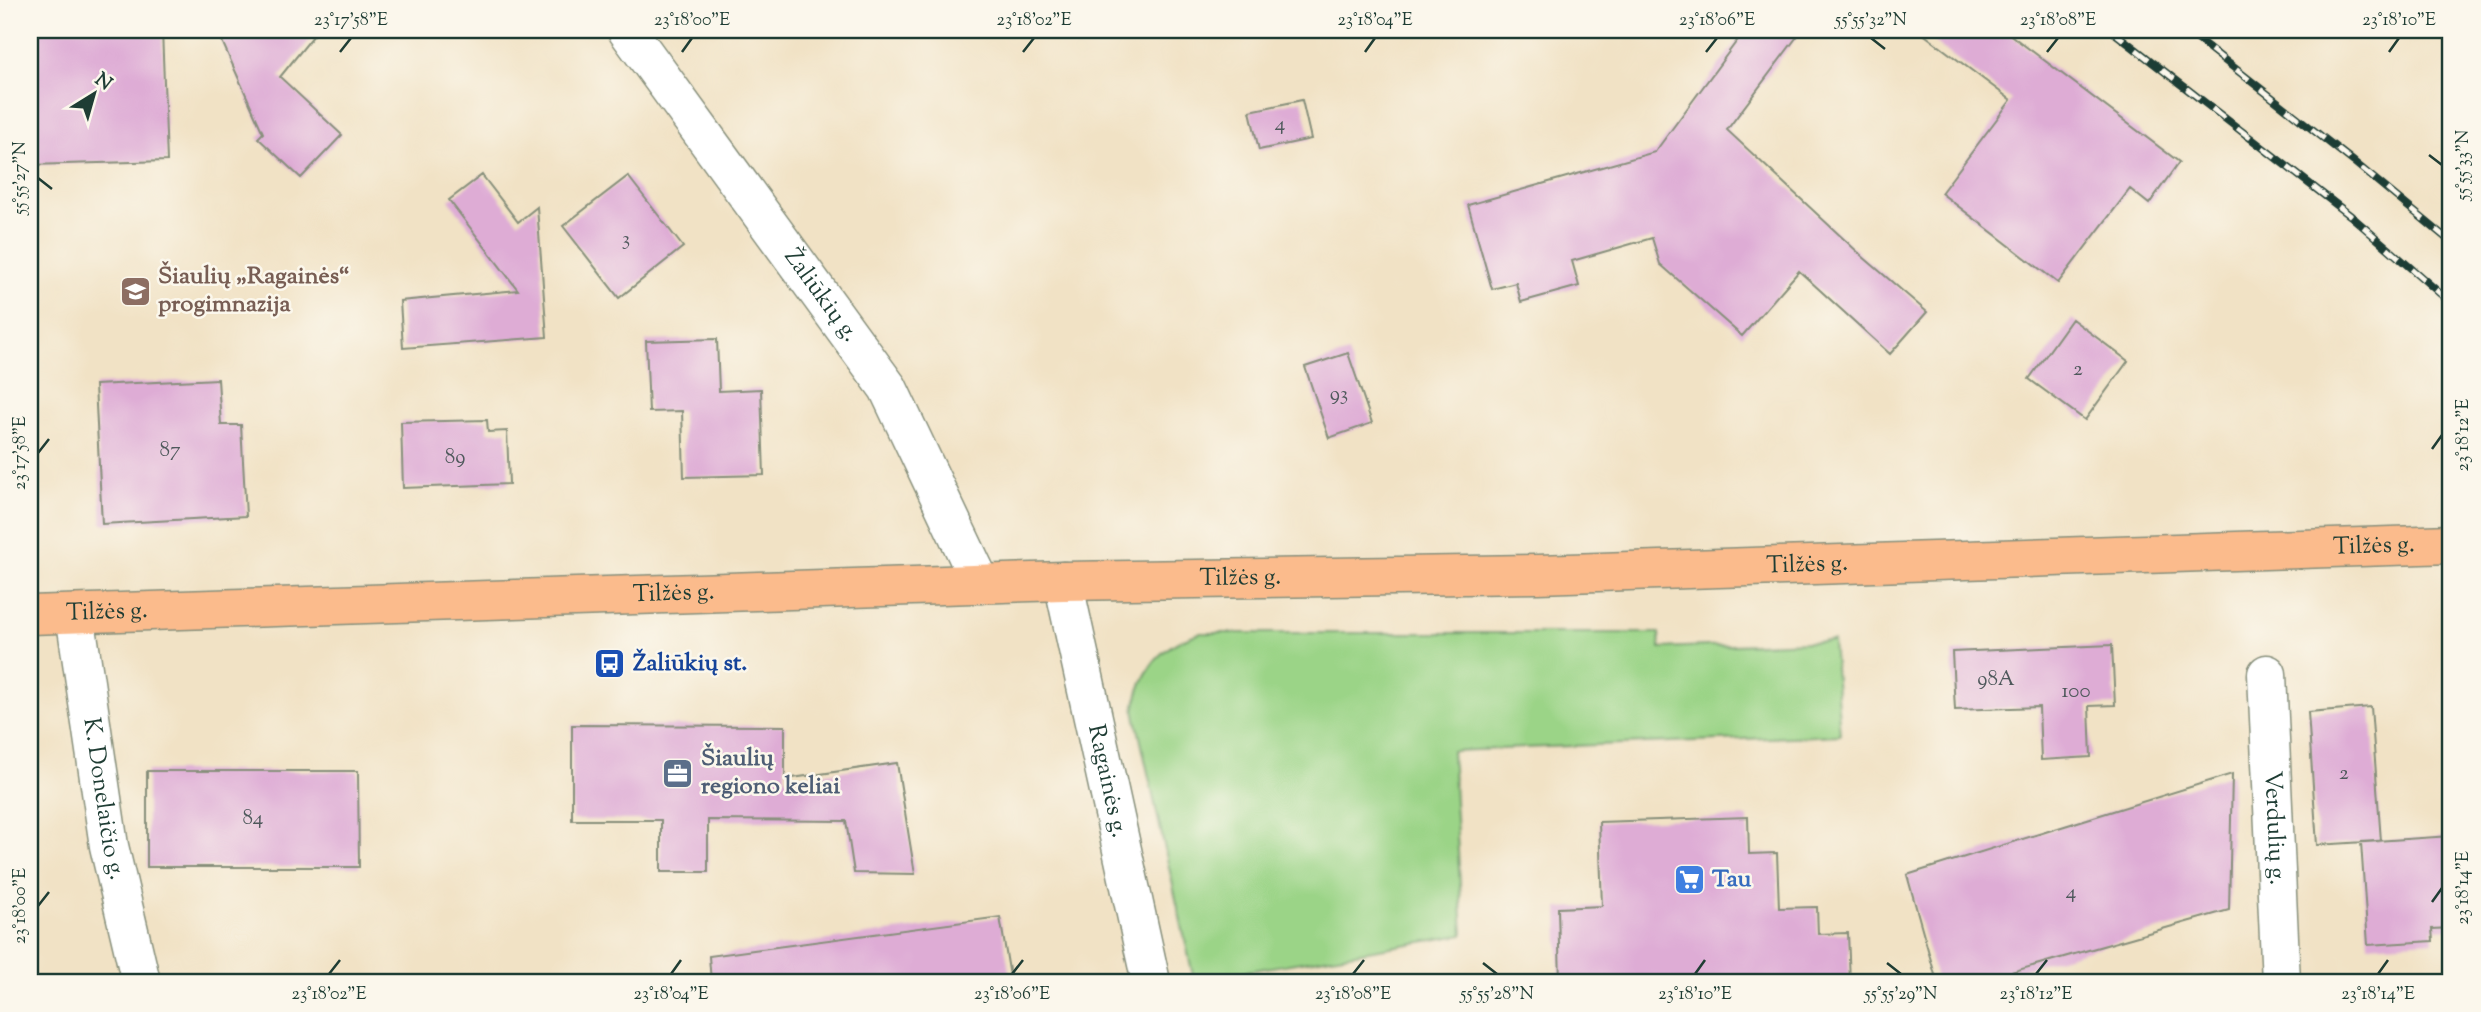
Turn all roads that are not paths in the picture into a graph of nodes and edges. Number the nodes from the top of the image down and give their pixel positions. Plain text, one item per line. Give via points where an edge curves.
1 (627, 30) edge
2 (2451, 544) edge
3 (1063, 581) junction
4 (981, 584) junction
5 (75, 614) junction
6 (30, 615) edge
7 (2267, 674) dead end
8 (141, 982) edge
9 (1151, 982) edge
10 (2281, 982) edge

1 - 4 street, Žaliūkių g. via 888,388
2 - 3 highway, Tilžės g. via 1538,574
3 - 4 highway, Tilžės g.
3 - 9 street, Ragainės g.
4 - 5 highway, Tilžės g.
5 - 6 highway, Tilžės g.
5 - 8 street, K. Donelaičio g. via 109,846
7 - 10 street, Verdulių g.

